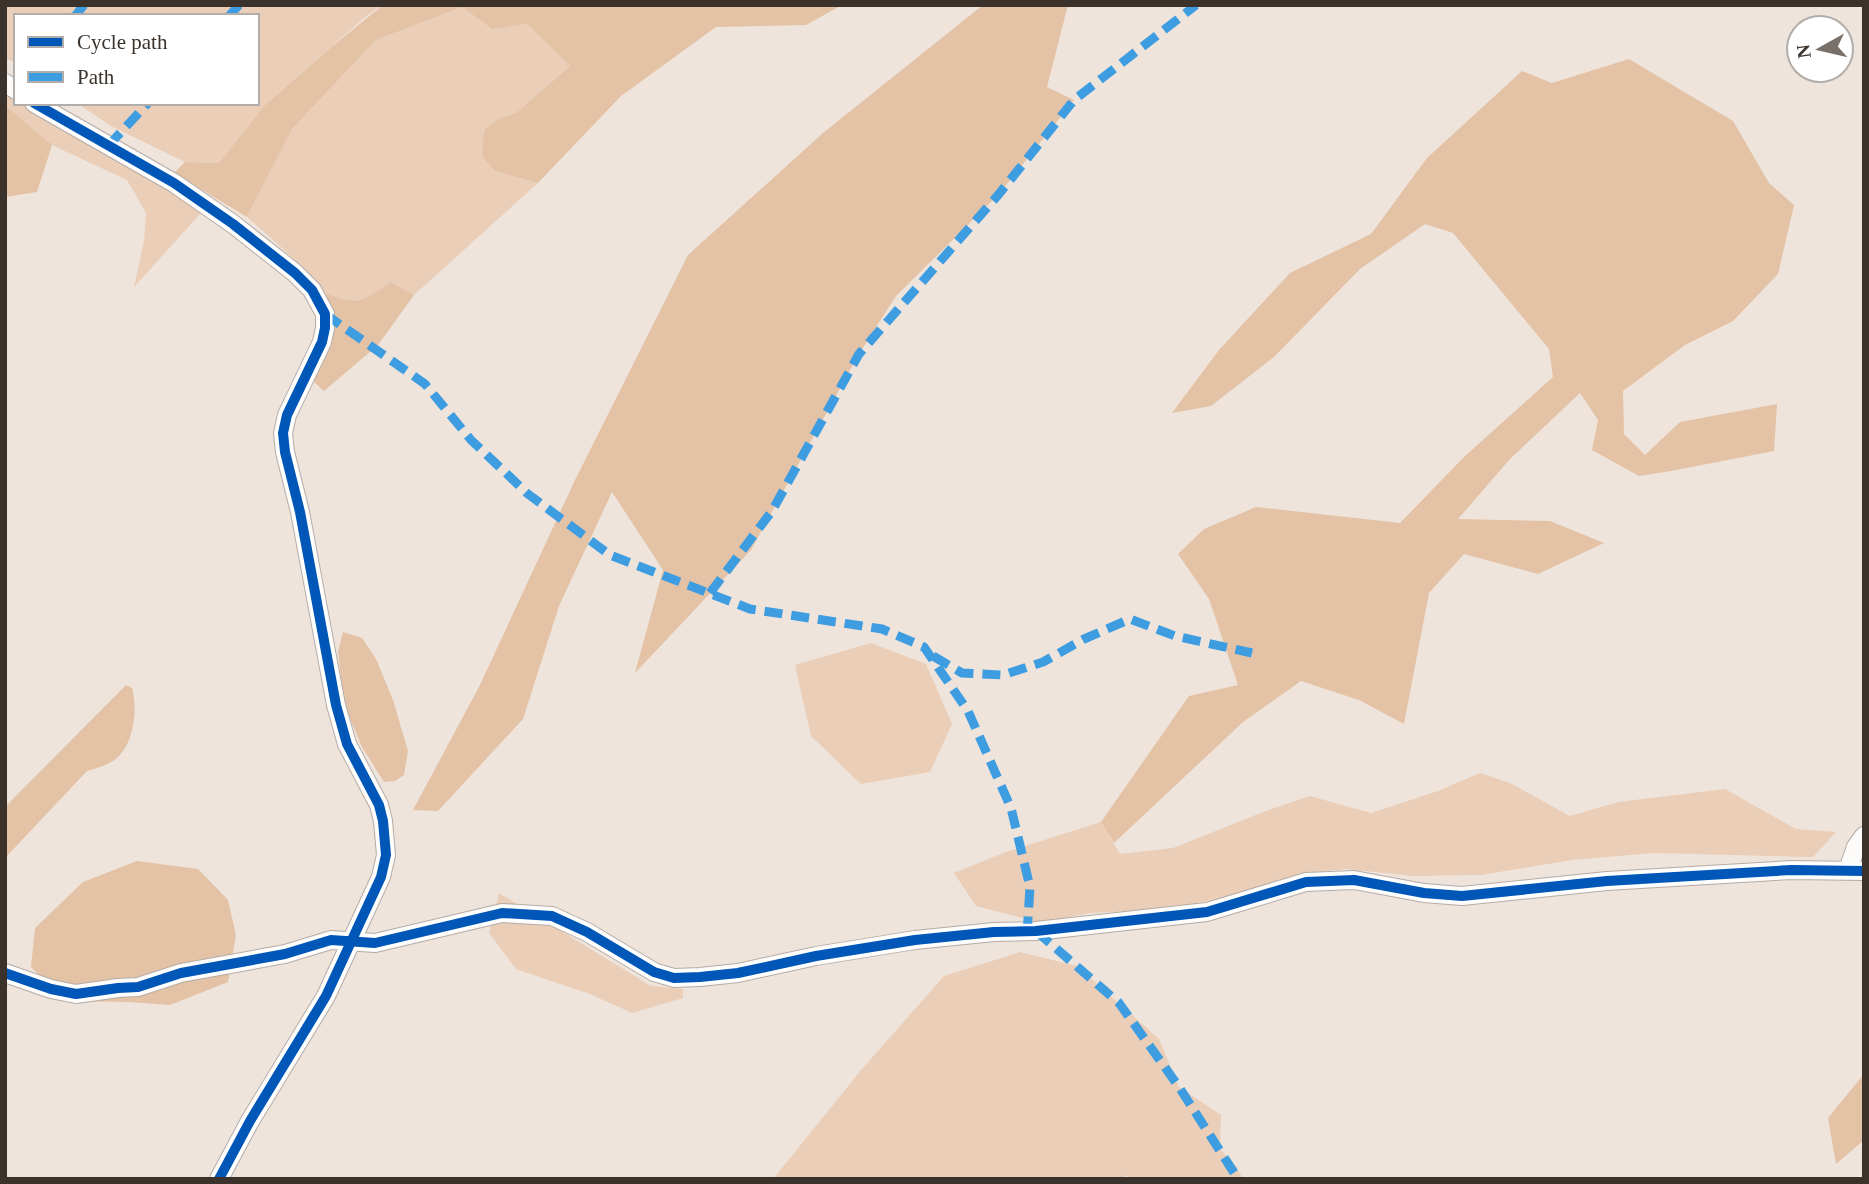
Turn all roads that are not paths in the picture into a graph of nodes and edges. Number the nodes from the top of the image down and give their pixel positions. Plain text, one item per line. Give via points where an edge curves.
1 (38, 105) edge
2 (1864, 836) edge
3 (1856, 870) edge
4 (351, 940) junction
5 (5, 973) edge
6 (219, 1179) edge

1 - 4 street via 174,183 233,224 295,273 312,290 325,314 322,342 295,396 283,433 336,705 347,744 383,821 386,855 381,877
2 - 3 street via 1856,847
3 - 4 street via 1607,881 1462,897 1354,880 1306,882 1207,912 915,940 700,977 674,978 654,972 552,916 502,913 375,943
4 - 5 street via 331,940 285,954 181,973 138,987 76,994
4 - 6 street via 326,996

